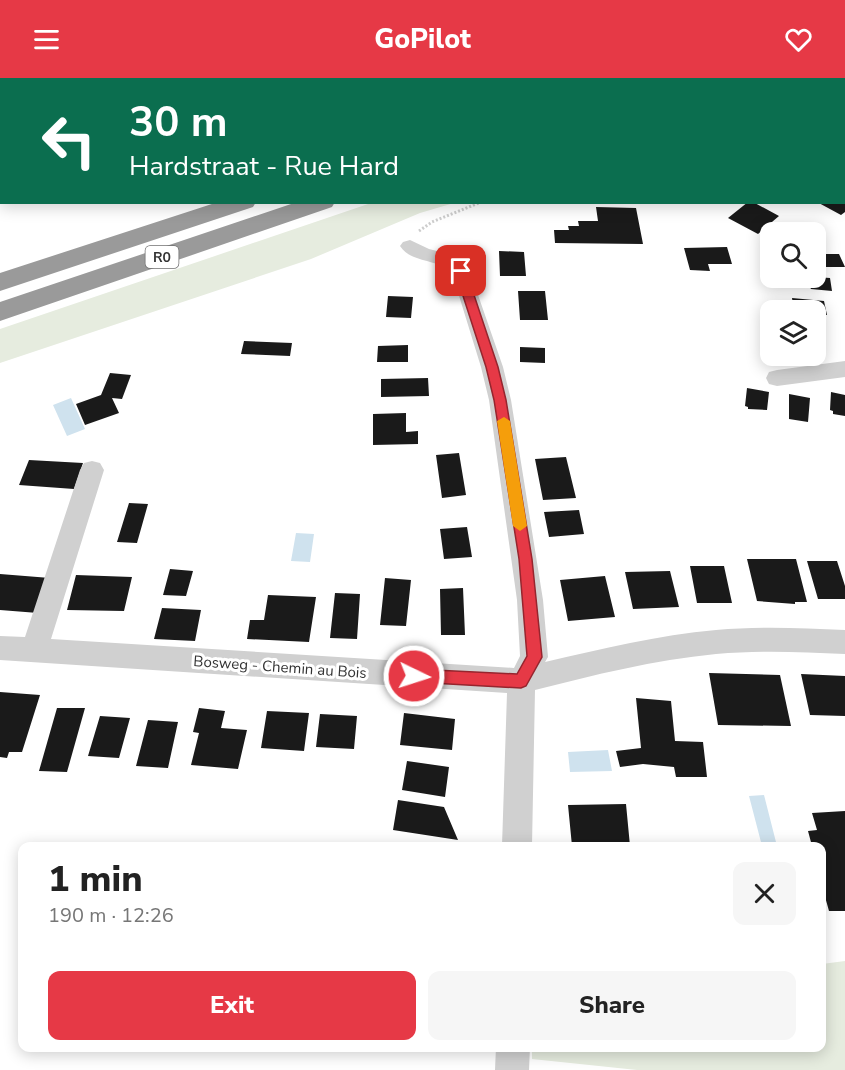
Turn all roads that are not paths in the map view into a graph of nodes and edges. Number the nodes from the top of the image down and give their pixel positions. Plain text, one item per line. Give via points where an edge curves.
1 (238, 204) edge
2 (318, 204) edge
3 (410, 246) road end
4 (0, 282) edge
5 (0, 312) edge
6 (845, 369) edge
7 (777, 378) dead end
8 (92, 470) dead end
9 (845, 642) edge
10 (0, 648) edge
11 (34, 651) junction
12 (521, 681) junction
13 (517, 842) edge
14 (513, 1052) edge
15 (512, 1070) edge

1 - 4 highway, R0
2 - 5 highway, R0
3 - 12 street via 417,252 450,259 461,271 495,378 530,600 534,657
6 - 7 street
8 - 11 street
9 - 12 street, Bosweg - Chemin au Bois via 687,645 598,661
10 - 11 street, Bosweg - Chemin au Bois
11 - 12 street, Bosweg - Chemin au Bois
12 - 13 street
14 - 15 street

